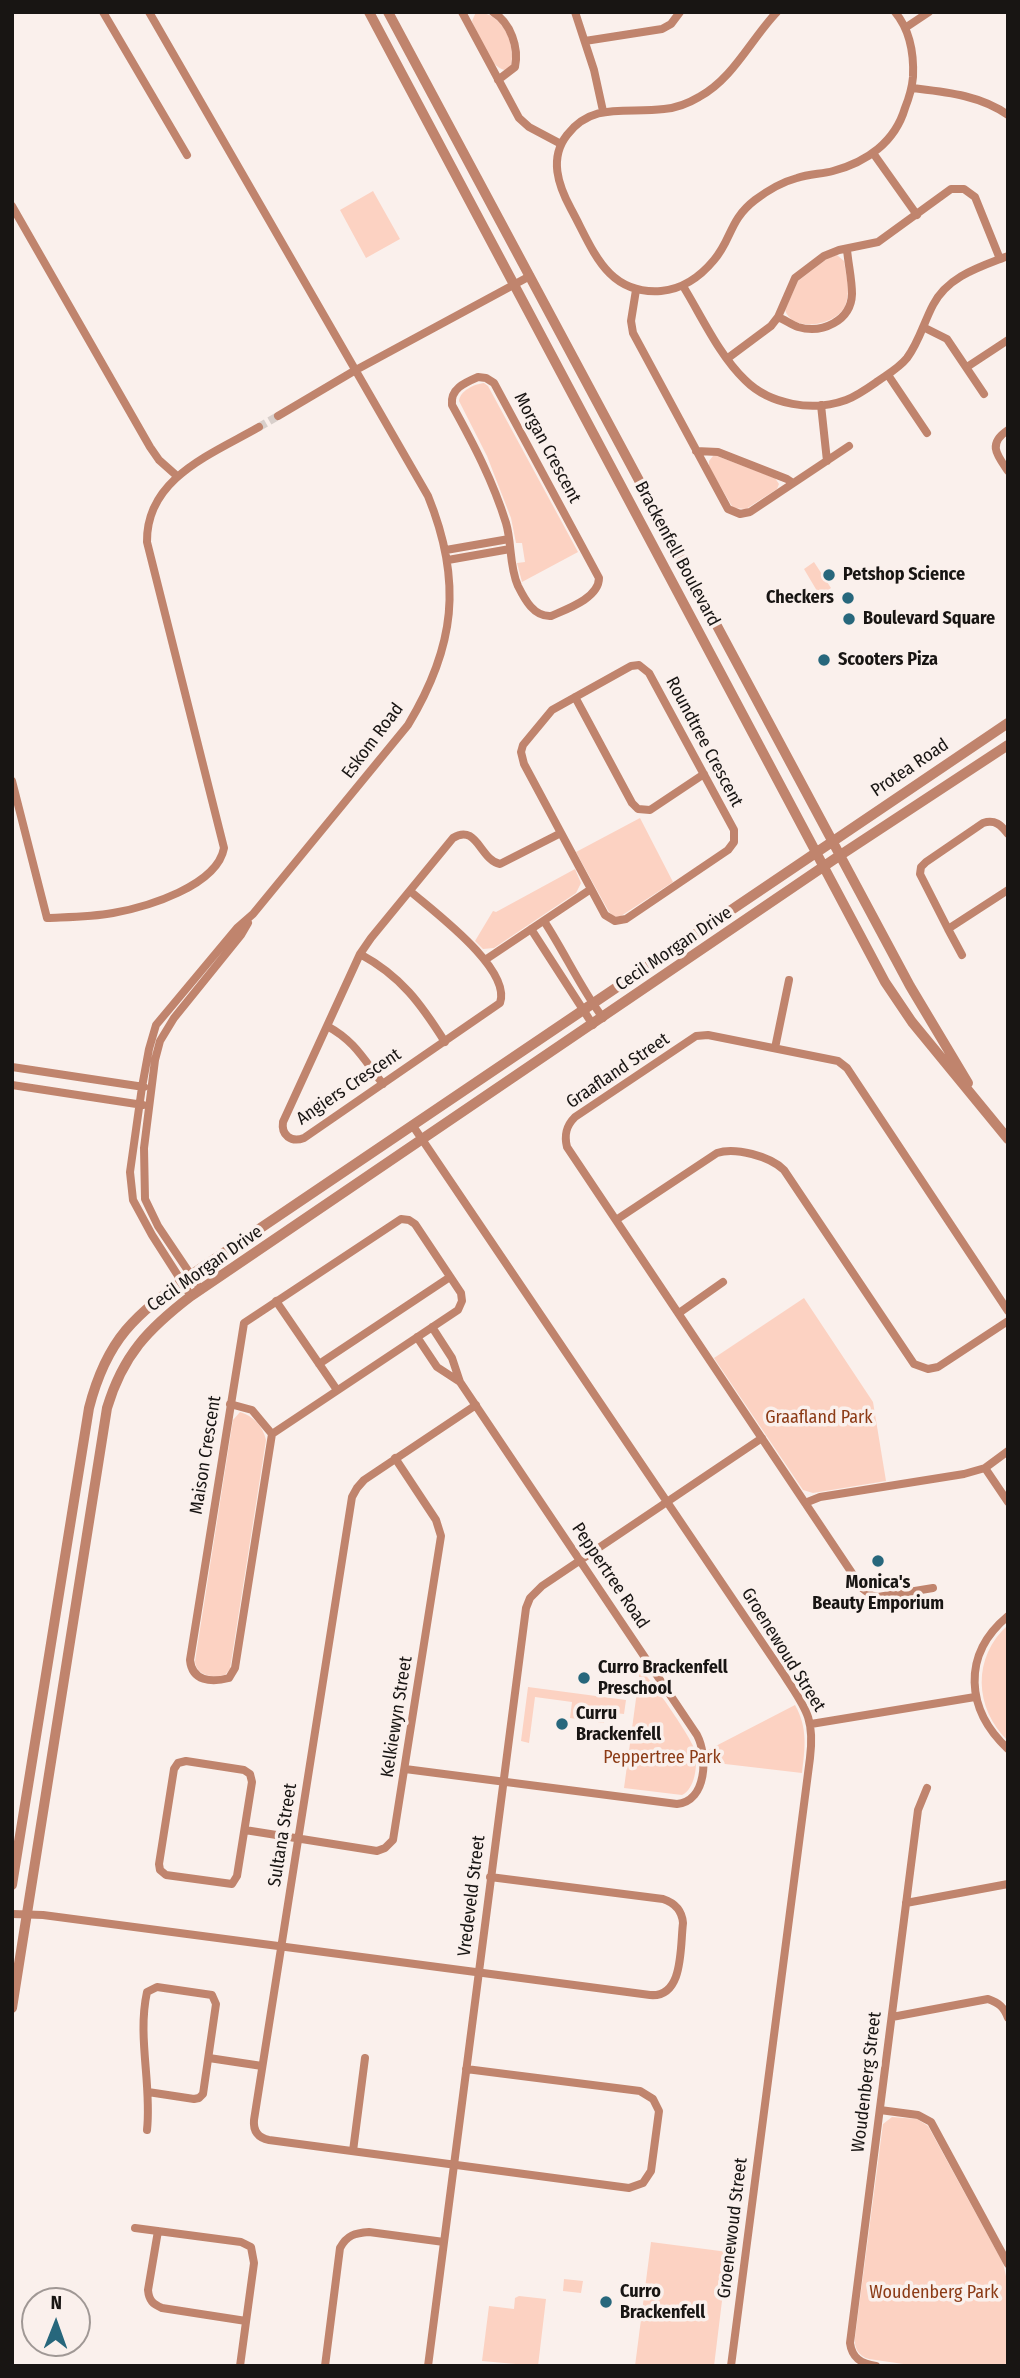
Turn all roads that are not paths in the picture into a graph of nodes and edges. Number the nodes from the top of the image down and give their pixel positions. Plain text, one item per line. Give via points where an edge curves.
1 (103, 12) edge
2 (149, 12) edge
3 (369, 12) edge
4 (388, 12) edge
5 (493, 12) edge
6 (575, 12) edge
7 (680, 12) edge
8 (777, 12) edge
9 (895, 12) edge
10 (929, 12) edge
11 (464, 13) edge
12 (905, 28) junction
13 (585, 41) junction
14 (498, 80) junction
15 (912, 88) junction
16 (603, 111) junction
17 (1008, 115) edge
18 (561, 144) junction
19 (873, 153) junction
20 (187, 155) dead end
21 (12, 206) edge
22 (917, 215) junction
23 (846, 249) junction
24 (1004, 258) edge
25 (530, 276) junction
26 (513, 286) junction
27 (683, 286) junction
28 (636, 290) junction
29 (778, 317) junction
30 (923, 327) junction
31 (1008, 340) edge
32 (728, 358) junction
33 (967, 367) junction
34 (354, 371) junction
35 (888, 374) junction
36 (985, 394) dead end
37 (821, 405) junction
38 (278, 416) tunnel mouth
39 (259, 427) tunnel mouth
40 (1008, 430) edge
41 (927, 433) dead end
42 (849, 446) dead end
43 (696, 451) junction
44 (827, 461) junction
45 (1008, 471) edge
46 (177, 476) junction
47 (793, 483) junction
48 (509, 539) junction
49 (446, 550) junction
50 (510, 550) junction
51 (448, 561) junction
52 (575, 697) junction
53 (1007, 724) edge
54 (995, 732) junction
55 (1007, 746) edge
56 (704, 774) junction
57 (12, 781) edge
58 (561, 833) junction
59 (1008, 834) edge
60 (832, 842) junction
61 (816, 854) junction
62 (839, 856) junction
63 (824, 868) junction
64 (591, 889) junction
65 (1008, 890) edge
66 (410, 891) junction
67 (544, 921) junction
68 (531, 929) junction
69 (948, 929) junction
70 (360, 954) junction
71 (962, 956) dead end
72 (485, 960) junction
73 (570, 963) junction
74 (558, 971) junction
75 (789, 980) dead end
76 (588, 1007) junction
77 (603, 1018) junction
78 (593, 1025) junction
79 (327, 1026) junction
80 (446, 1042) junction
81 (775, 1048) junction
82 (12, 1067) edge
83 (12, 1084) edge
84 (383, 1084) junction
85 (147, 1088) junction
86 (976, 1098) junction
87 (140, 1105) junction
88 (150, 1106) junction
89 (412, 1126) junction
90 (1008, 1139) edge
91 (423, 1140) junction
92 (616, 1220) junction
93 (191, 1275) junction
94 (450, 1277) junction
95 (181, 1282) junction
96 (723, 1282) dead end
97 (201, 1290) junction
98 (191, 1296) junction
99 (276, 1301) junction
100 (1008, 1311) edge
101 (679, 1314) junction
102 (1008, 1321) edge
103 (432, 1327) junction
104 (417, 1337) junction
105 (319, 1364) junction
106 (460, 1382) junction
107 (338, 1390) junction
108 (230, 1404) junction
109 (475, 1405) junction
110 (272, 1434) junction
111 (762, 1438) junction
112 (1008, 1451) edge
113 (395, 1458) junction
114 (985, 1468) junction
115 (667, 1502) junction
116 (1008, 1502) edge
117 (805, 1503) junction
118 (580, 1560) junction
119 (933, 1588) dead end
120 (1008, 1616) edge
121 (975, 1697) junction
122 (811, 1724) junction
123 (1008, 1749) edge
124 (405, 1769) junction
125 (503, 1781) junction
126 (927, 1788) dead end
127 (245, 1830) junction
128 (298, 1839) junction
129 (490, 1877) junction
130 (1008, 1884) edge
131 (12, 1885) edge
132 (906, 1903) junction
133 (27, 1913) junction
134 (12, 1914) edge
135 (281, 1947) junction
136 (478, 1973) junction
137 (12, 2008) edge
138 (891, 2017) junction
139 (1008, 2018) edge
140 (209, 2058) junction
141 (365, 2058) dead end
142 (262, 2066) junction
143 (466, 2069) junction
144 (148, 2092) junction
145 (880, 2109) junction
146 (147, 2130) dead end
147 (353, 2151) junction
148 (453, 2165) junction
149 (135, 2228) dead end
150 (158, 2231) junction
151 (444, 2242) junction
152 (1008, 2264) edge
153 (246, 2321) junction
154 (240, 2366) edge
155 (325, 2366) edge
156 (428, 2366) edge
157 (731, 2366) edge
158 (876, 2366) edge

1 - 20 street
2 - 34 street, Eskom Road
3 - 26 street, Brackenfell Boulevard
4 - 25 street, Brackenfell Boulevard
5 - 14 street via 504,22 517,50 515,67
6 - 13 street
7 - 13 street via 662,29
8 - 16 street via 730,72 702,96 663,110
9 - 12 street
10 - 12 street
11 - 14 street
12 - 15 street
13 - 16 street
14 - 18 street via 522,121
15 - 17 street via 977,99
15 - 19 street via 897,128
16 - 18 street via 580,122
18 - 28 street via 556,165 567,202 604,268
19 - 22 street
19 - 27 street via 835,170 787,181 755,200 736,219 713,261
21 - 46 street via 150,447
22 - 23 street via 878,242
22 - 24 street via 948,190 968,191 977,200
23 - 29 street via 828,253 795,278
23 - 29 street via 852,294 843,316 822,328 798,327
24 - 30 street via 959,277 938,297
25 - 26 street
25 - 60 street, Brackenfell Boulevard
26 - 34 street
26 - 61 street, Brackenfell Boulevard
27 - 28 street
27 - 32 street
28 - 43 street via 631,329
29 - 32 street
30 - 33 street via 947,339
30 - 35 street via 908,356
31 - 33 street
32 - 37 street via 745,380 767,396 793,404
33 - 36 street
34 - 38 street
34 - 49 street, Eskom Road via 428,496
35 - 37 street via 853,397
35 - 41 street
37 - 44 street
39 - 46 street
40 - 45 street via 995,447
42 - 44 street
43 - 47 street via 718,452
43 - 47 street via 726,506 736,513 750,512
44 - 47 street
46 - 57 street via 152,510 147,542 225,848 220,863 202,880 143,905 111,914 47,918
48 - 49 street
48 - 50 street, Morgan Crescent
48 - 50 street, Morgan Crescent via 480,455 451,401 455,390 478,377 494,383 597,575 597,589 555,615 540,615 517,582
49 - 51 street, Eskom Road
50 - 51 street
51 - 85 street, Eskom Road via 449,626 420,704 398,738 253,914 166,1029
52 - 56 street, Roundtree Crescent via 631,666 643,667
52 - 56 street via 638,809 650,810
52 - 58 street, Roundtree Crescent via 552,710 521,752
53 - 54 street, Protea Road
54 - 55 street
54 - 60 street, Protea Road
55 - 62 street, Protea Road
56 - 64 street, Roundtree Crescent via 734,830 732,847 622,921 608,918
58 - 64 street, Roundtree Crescent
58 - 66 street, Angiers Crescent via 500,864 491,861 471,836 459,835
59 - 69 street via 998,823 983,823 921,867 920,877
60 - 61 street, Protea Road
60 - 62 street, Brackenfell Boulevard
61 - 63 street, Brackenfell Boulevard
61 - 76 street, Cecil Morgan Drive
62 - 63 street, Protea Road
62 - 86 street, Brackenfell Boulevard
63 - 77 street, Cecil Morgan Drive
63 - 86 street, Brackenfell Boulevard via 896,1000
64 - 67 street
65 - 69 street
66 - 70 street, Angiers Crescent
66 - 72 street, Angiers Crescent
67 - 68 street
67 - 73 street
68 - 72 street
68 - 74 street
69 - 71 street
70 - 79 street, Angiers Crescent
70 - 80 street via 413,994
72 - 80 street, Angiers Crescent via 501,987 500,1003
73 - 74 street
73 - 76 street
74 - 76 street
75 - 81 street
76 - 77 street
76 - 78 street
76 - 89 street, Cecil Morgan Drive
77 - 78 street, Cecil Morgan Drive
78 - 91 street, Cecil Morgan Drive
79 - 84 street via 359,1049
79 - 84 street, Angiers Crescent via 283,1122 285,1135 300,1139
80 - 84 street, Angiers Crescent
81 - 92 street, Graafland Street via 696,1036 571,1121 565,1135 567,1147
81 - 100 street, Graafland Street via 833,1059 847,1068
82 - 85 street
83 - 87 street
85 - 87 street, Eskom Road
85 - 88 street, Eskom Road
86 - 90 street, Brackenfell Boulevard
87 - 88 street
87 - 95 street, Eskom Road via 130,1172 134,1200
88 - 93 street, Eskom Road via 143,1161 145,1199
89 - 91 street, Groenewoud Street
89 - 93 street, Cecil Morgan Drive
91 - 97 street, Cecil Morgan Drive
91 - 115 street, Groenewoud Street
92 - 101 street, Graafland Street
92 - 102 street via 717,1153 765,1157 783,1170 914,1364 938,1367
93 - 95 street, Cecil Morgan Drive
93 - 97 street, Eskom Road
94 - 99 street, Maison Crescent via 415,1224 401,1219
94 - 103 street, Maison Crescent via 460,1293 460,1306
94 - 105 street
95 - 98 street, Eskom Road
95 - 131 street, Cecil Morgan Drive via 129,1324 108,1354 93,1391
96 - 101 street
97 - 98 street, Cecil Morgan Drive
98 - 133 street, Cecil Morgan Drive via 134,1349 107,1408
99 - 105 street
99 - 108 street, Maison Crescent via 244,1323
101 - 111 street, Graafland Street
103 - 104 street, Maison Crescent
103 - 106 street
104 - 106 street via 437,1367
104 - 107 street, Maison Crescent
105 - 107 street
106 - 109 street, Peppertree Road
107 - 110 street, Maison Crescent
108 - 110 street via 252,1410
108 - 110 street, Maison Crescent via 190,1660 198,1678 218,1681 229,1678 235,1668
109 - 113 street, Sultana Street
109 - 118 street, Peppertree Road
111 - 115 street, Vredeveld Street
111 - 117 street, Graafland Street
112 - 114 street
113 - 124 street, Kelkiewyn Street via 436,1520 441,1536
113 - 128 street, Sultana Street via 360,1483 352,1497
114 - 116 street
114 - 117 street
115 - 118 street, Vredeveld Street
115 - 122 street, Groenewoud Street
117 - 119 street, Graafland Street via 870,1595
118 - 125 street, Vredeveld Street via 542,1586 526,1608
118 - 125 street, Peppertree Road via 700,1739 704,1758 698,1791 677,1804
120 - 121 street via 984,1645 976,1670
121 - 122 street
121 - 123 street via 993,1736
122 - 157 street, Groenewoud Street
124 - 125 street, Peppertree Road
124 - 128 street, Kelkiewyn Street via 394,1837 385,1849
125 - 129 street, Vredeveld Street
126 - 132 street, Woudenberg Street via 918,1810
127 - 127 street via 232,1884 163,1873 159,1864 176,1765 186,1761 250,1774
127 - 128 street, Kelkiewyn Street
128 - 135 street, Sultana Street
129 - 136 street, Vredeveld Street
129 - 136 street via 668,1900 676,1905 683,1923 674,1983 655,1995
130 - 132 street
132 - 138 street, Woudenberg Street
133 - 134 street
133 - 135 street
133 - 137 street, Cecil Morgan Drive
135 - 136 street
135 - 142 street, Sultana Street
136 - 143 street, Vredeveld Street
138 - 139 street via 988,1999 1004,2008
138 - 145 street, Woudenberg Street
140 - 142 street
140 - 144 street via 200,2098
140 - 144 street via 214,1998 207,1993 151,1988 146,1995 144,2031
141 - 147 street
142 - 147 street, Sultana Street via 253,2124 260,2137
143 - 148 street, Vredeveld Street
143 - 148 street, Sultana Street via 640,2091 653,2099 659,2111 656,2135 651,2171 643,2183 629,2188
144 - 146 street
145 - 152 street via 918,2115 931,2122
145 - 158 street, Woudenberg Street via 849,2343 858,2360
147 - 148 street, Sultana Street
148 - 151 street, Vredeveld Street
149 - 150 street
150 - 153 street via 148,2290 153,2304
150 - 153 street via 251,2247 254,2263
151 - 155 street via 369,2232 347,2237 340,2248
151 - 156 street, Vredeveld Street
153 - 154 street

